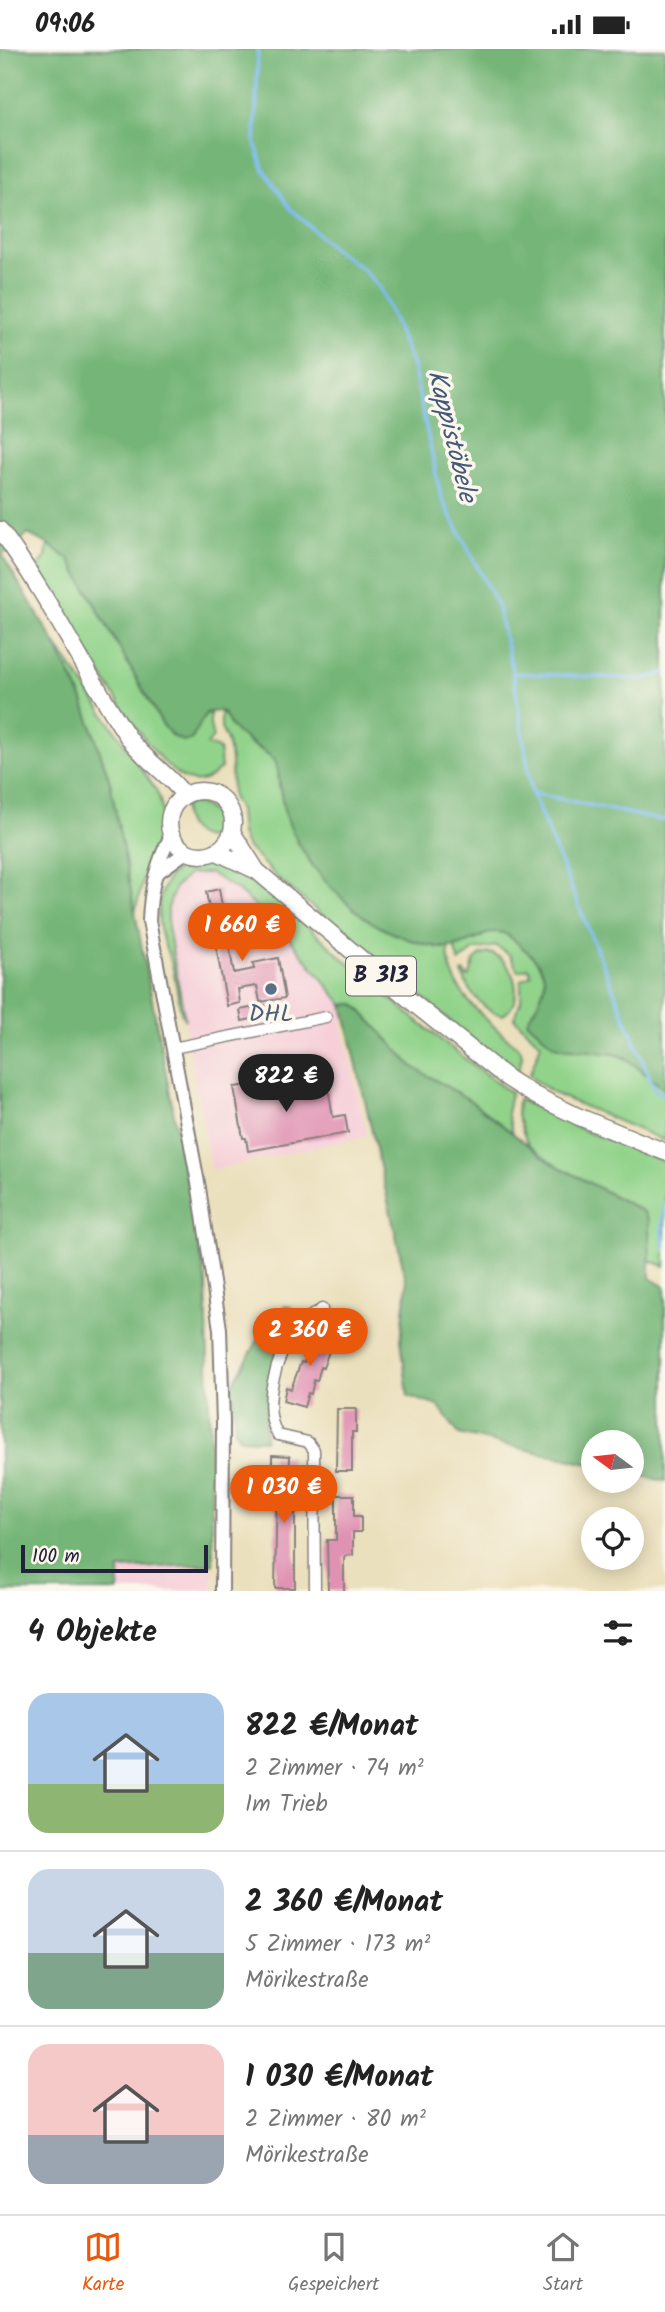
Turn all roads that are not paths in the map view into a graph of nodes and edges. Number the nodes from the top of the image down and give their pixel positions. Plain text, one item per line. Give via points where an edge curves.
1 (0, 530) edge
2 (179, 800) junction
3 (232, 832) junction
4 (171, 837) junction
5 (186, 852) junction
6 (217, 852) junction
7 (257, 871) junction
8 (157, 873) junction
9 (326, 1017) dead end
10 (173, 1048) junction
11 (665, 1152) edge
12 (322, 1309) dead end
13 (222, 1591) edge
14 (315, 1591) edge

1 - 2 main road via 29,570 130,740 176,784
2 - 3 main road via 194,791 220,797 230,810
2 - 4 main road via 168,826
3 - 6 main road
3 - 7 main road, B 313
4 - 5 main road
4 - 8 street
5 - 6 main road
5 - 8 street
6 - 7 main road, B 313
7 - 11 main road, B 313 via 507,1078 534,1095
8 - 10 street via 149,921
9 - 10 street
10 - 13 street via 215,1290 222,1357
12 - 14 street via 296,1327 279,1358 270,1399 271,1424 278,1435 308,1442 314,1450

